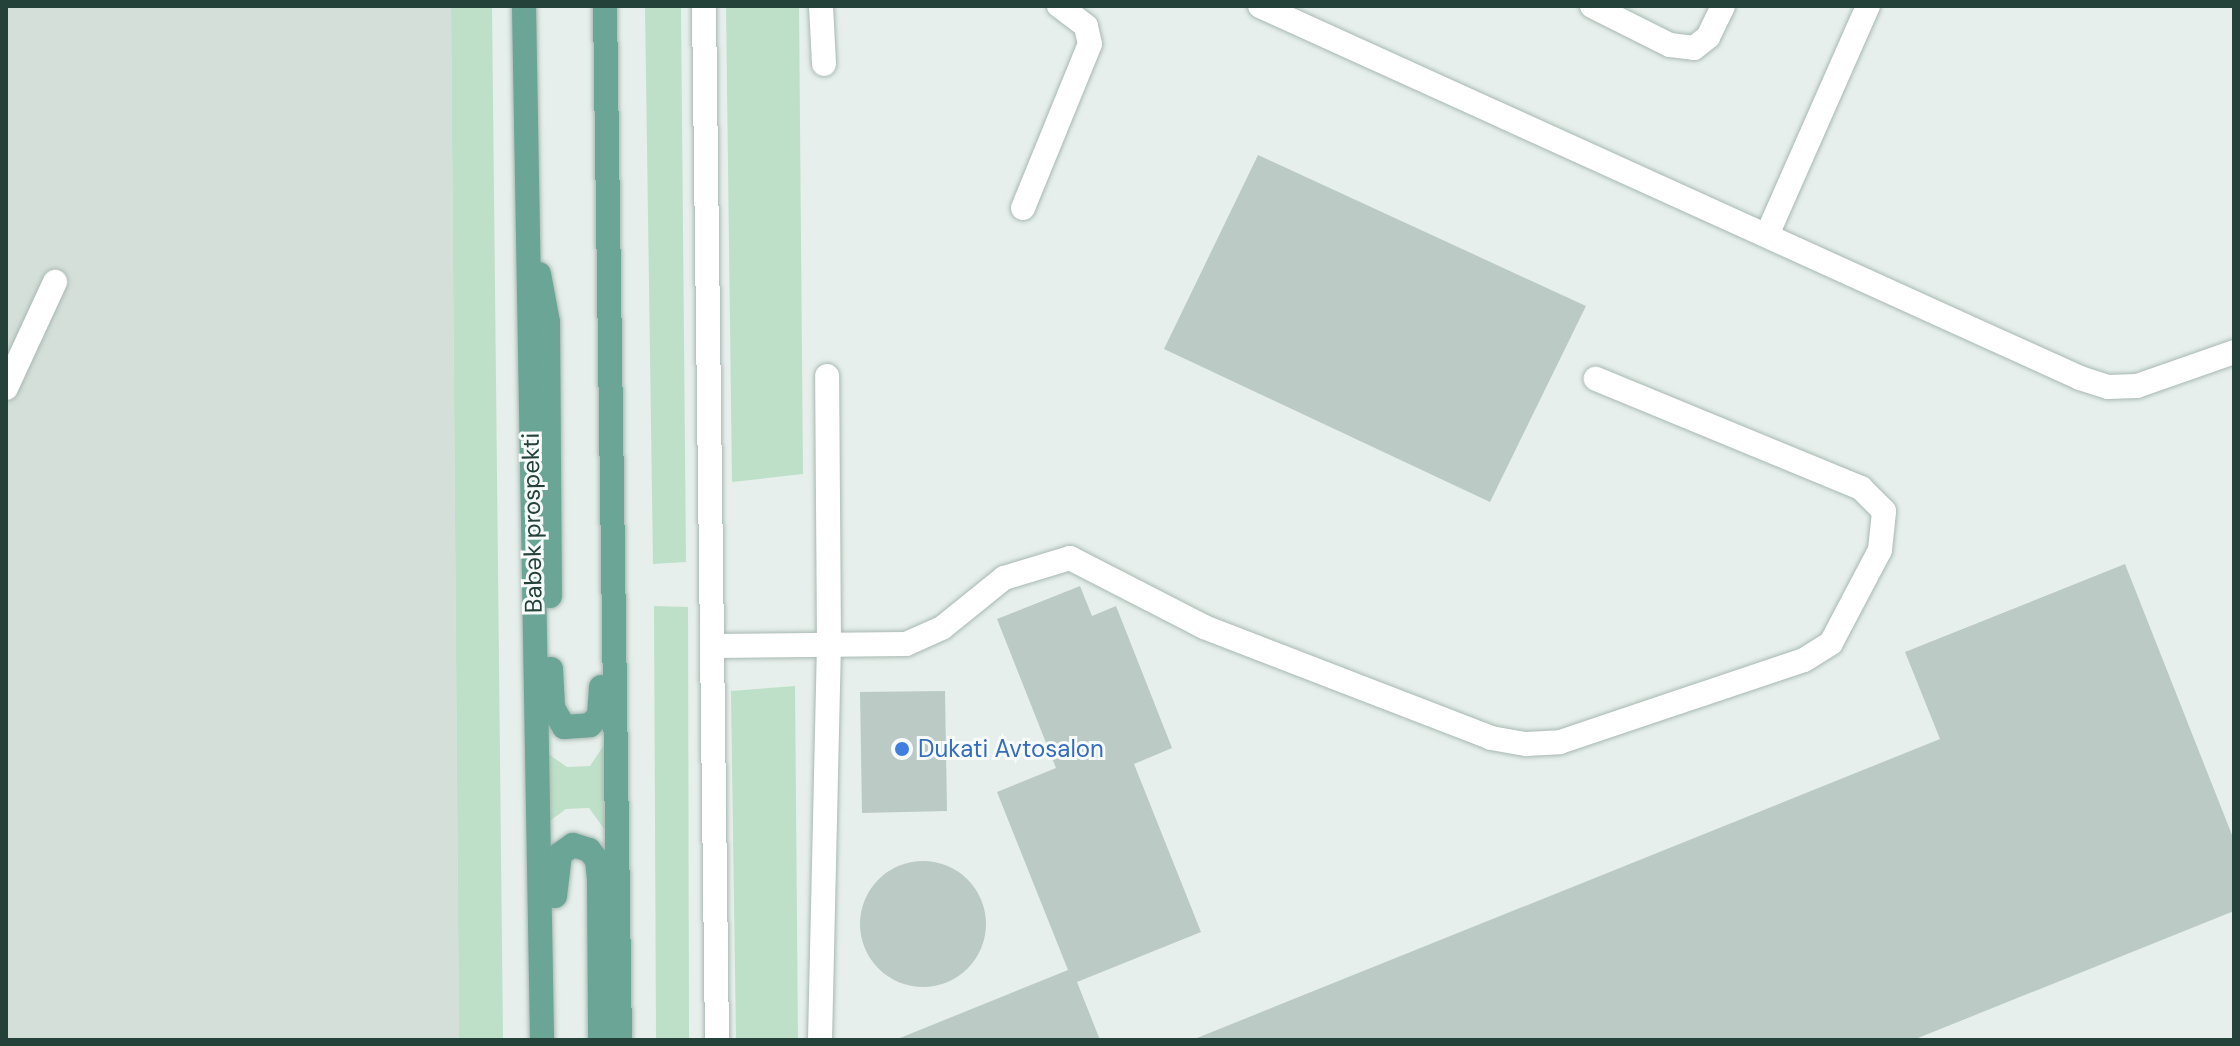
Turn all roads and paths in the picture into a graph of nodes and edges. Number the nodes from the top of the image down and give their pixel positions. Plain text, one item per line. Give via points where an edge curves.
1 (524, 6) edge
2 (605, 6) edge
3 (704, 6) edge
4 (821, 6) edge
5 (1059, 6) edge
6 (1260, 6) edge
7 (1592, 6) edge
8 (1723, 6) edge
9 (1868, 6) edge
10 (824, 64) dead end
11 (1023, 208) dead end
12 (527, 213) junction
13 (1767, 235) junction
14 (55, 282) dead end
15 (2234, 352) edge
16 (827, 376) dead end
17 (1596, 379) dead end
18 (6, 388) edge
19 (612, 486) junction
20 (829, 645) junction
21 (714, 646) junction
22 (542, 1040) edge
23 (556, 1040) edge
24 (600, 1040) edge
25 (620, 1040) edge
26 (717, 1040) edge
27 (820, 1040) edge

1 - 12 main road, Babək prospekti
2 - 19 main road
3 - 21 lane
4 - 10 lane
5 - 11 lane via 1086,26 1090,44
6 - 13 lane
7 - 8 lane via 1670,45 1694,48 1708,37
9 - 13 lane
12 - 19 main road via 548,322 551,688 557,721 571,729 590,725 601,706 601,560
12 - 22 main road, Babək prospekti
13 - 15 lane via 2108,387 2137,386
14 - 18 lane
16 - 20 lane
17 - 20 lane via 1861,488 1884,511 1880,550 1831,643 1804,660 1560,742 1526,744 1491,738 1204,627 1070,558 1004,578 942,628 906,644
19 - 25 main road
20 - 21 lane
20 - 27 lane
21 - 26 lane
23 - 24 main road via 554,879 560,854 573,845 589,850 597,860

